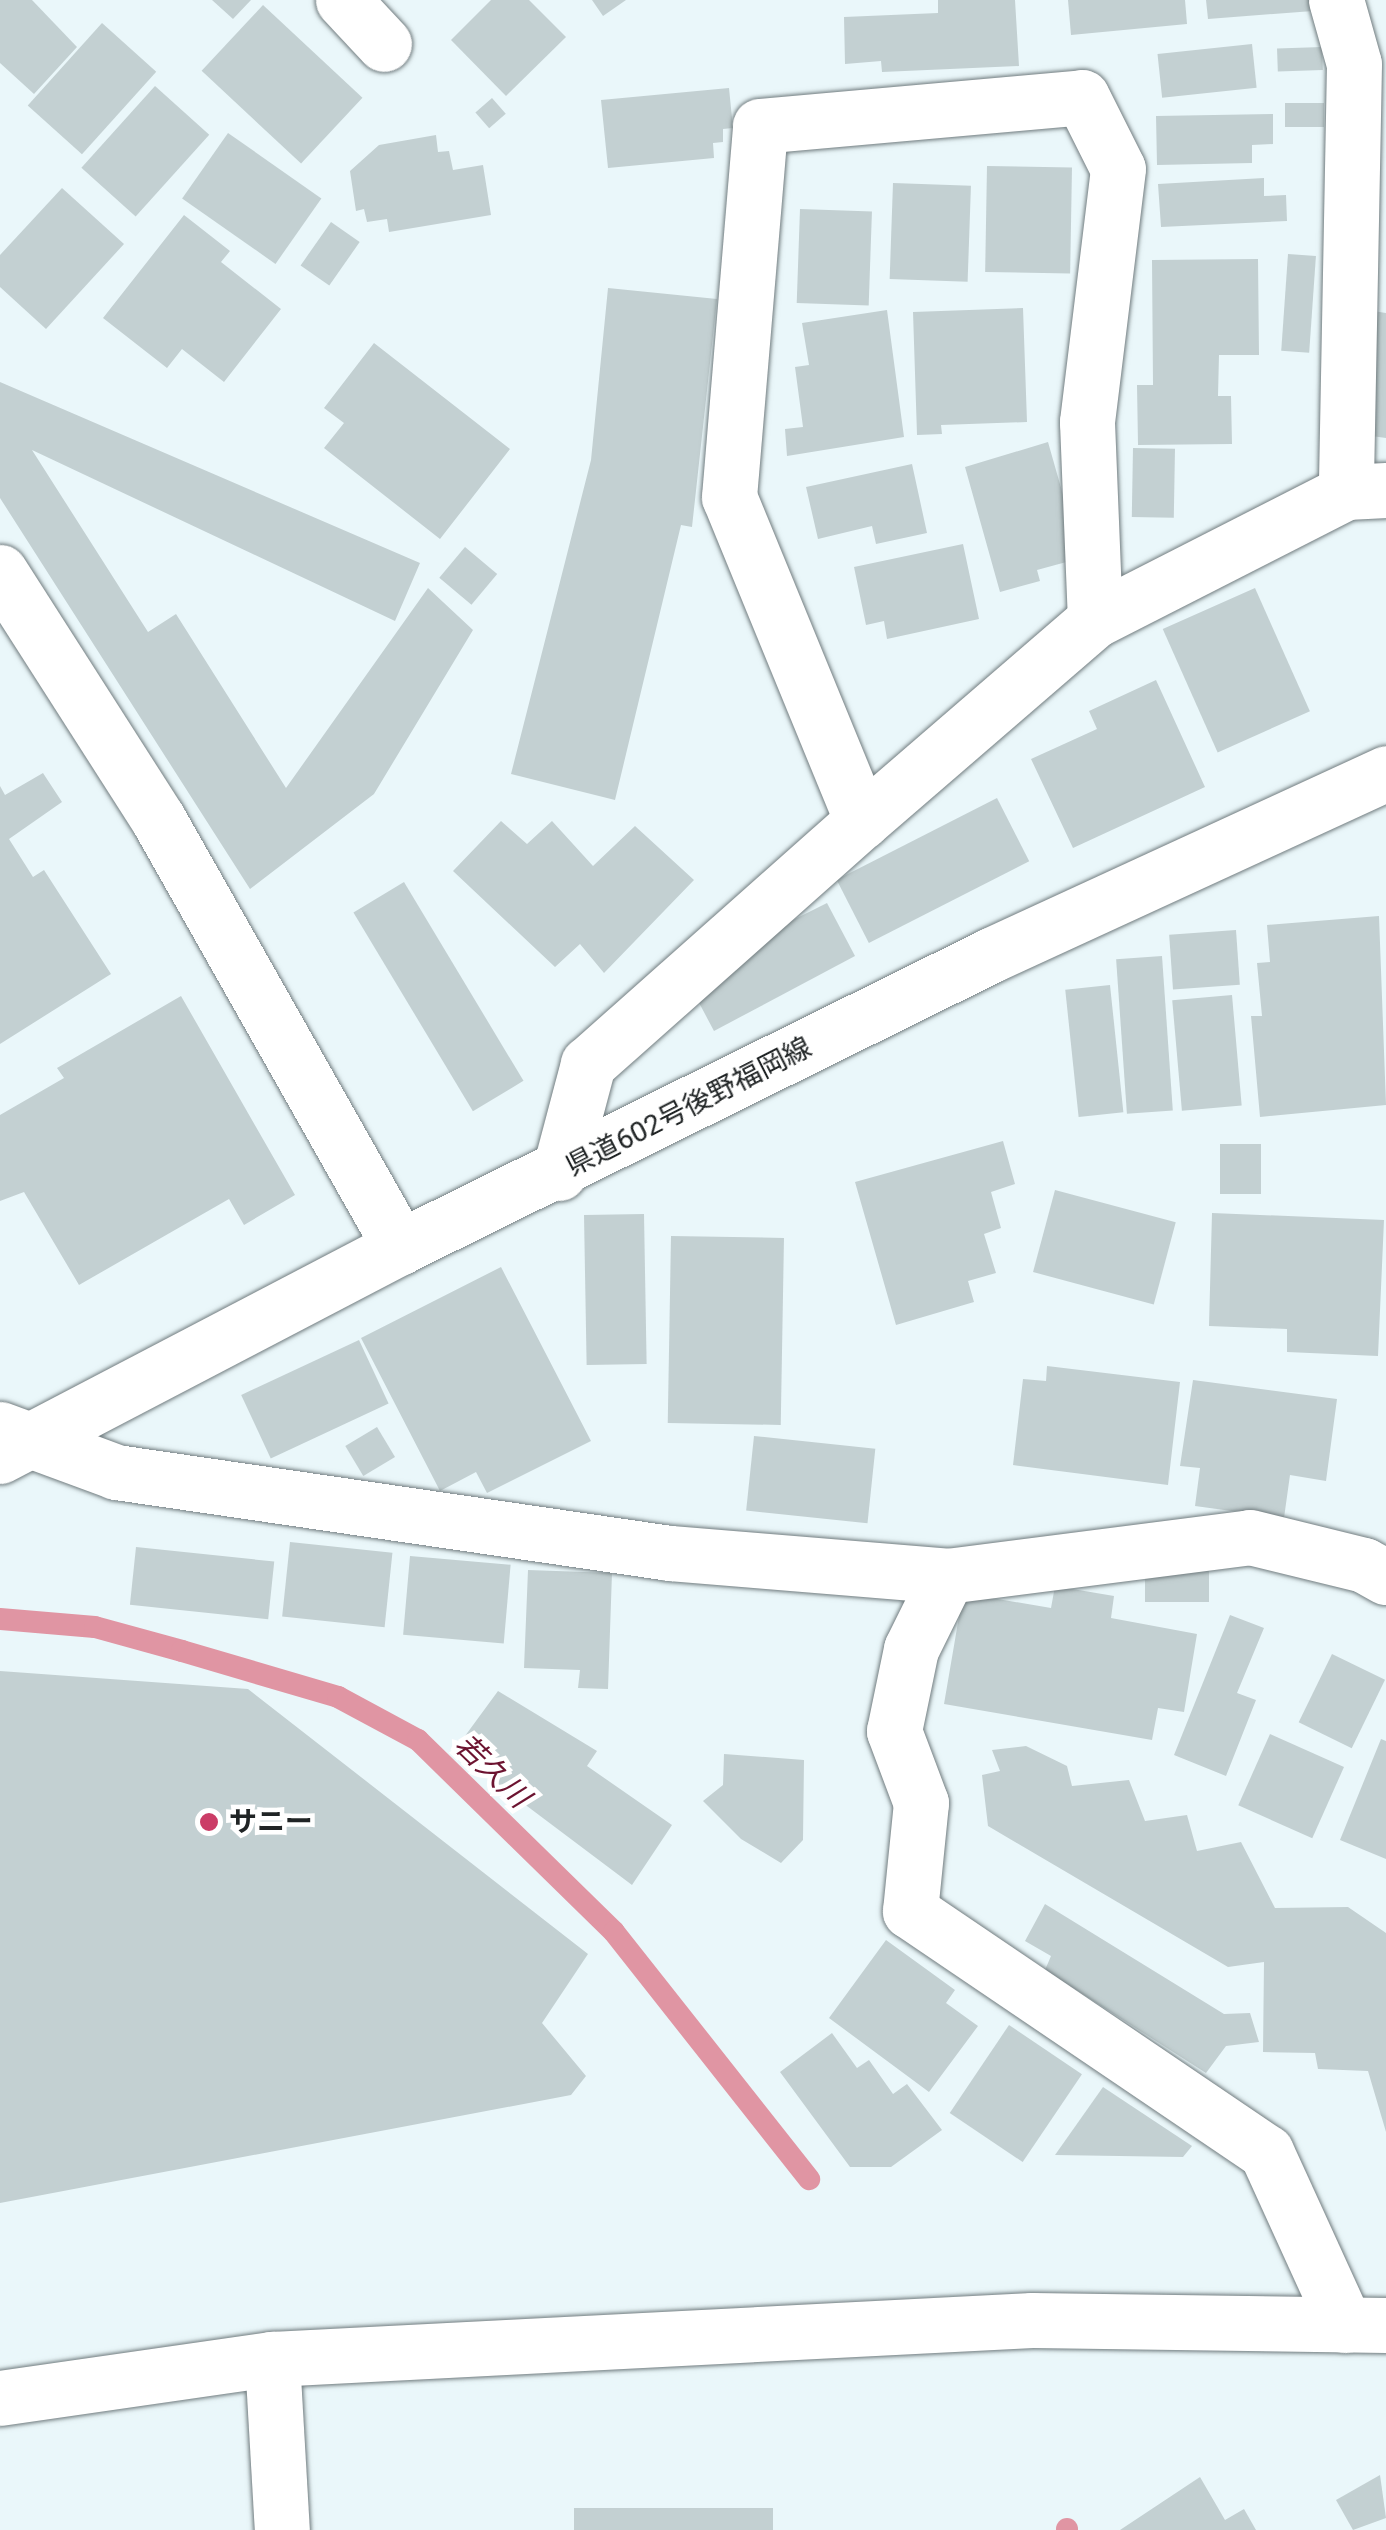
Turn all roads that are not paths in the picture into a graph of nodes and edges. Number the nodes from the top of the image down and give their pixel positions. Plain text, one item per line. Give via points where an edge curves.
1 (343, 0) edge
2 (1336, 0) edge
3 (384, 44) dead end
4 (1366, 491) edge
5 (0, 572) edge
6 (1096, 620) junction
7 (1386, 772) edge
8 (862, 820) junction
9 (559, 1173) junction
10 (400, 1247) junction
11 (8, 1442) edge
12 (947, 1576) junction
13 (1386, 1577) edge
14 (1366, 2325) edge
15 (272, 2358) junction
16 (0, 2398) edge
17 (282, 2530) edge

1 - 3 street
2 - 4 street via 1354,64
4 - 6 street
5 - 10 street via 158,818
6 - 8 street
6 - 8 street via 1086,422 1118,169 1082,97 760,126 729,497
7 - 9 street, 県道602号後野福岡線 via 990,955
8 - 9 street via 588,1064
9 - 10 street, 県道602号後野福岡線
10 - 11 street, 県道602号後野福岡線
11 - 12 street via 116,1472 670,1553
12 - 13 street via 1250,1537 1364,1565
12 - 14 street via 910,1649 894,1731 921,1803 910,1911 1266,2152
14 - 15 street via 1032,2320
15 - 16 street
15 - 17 street

